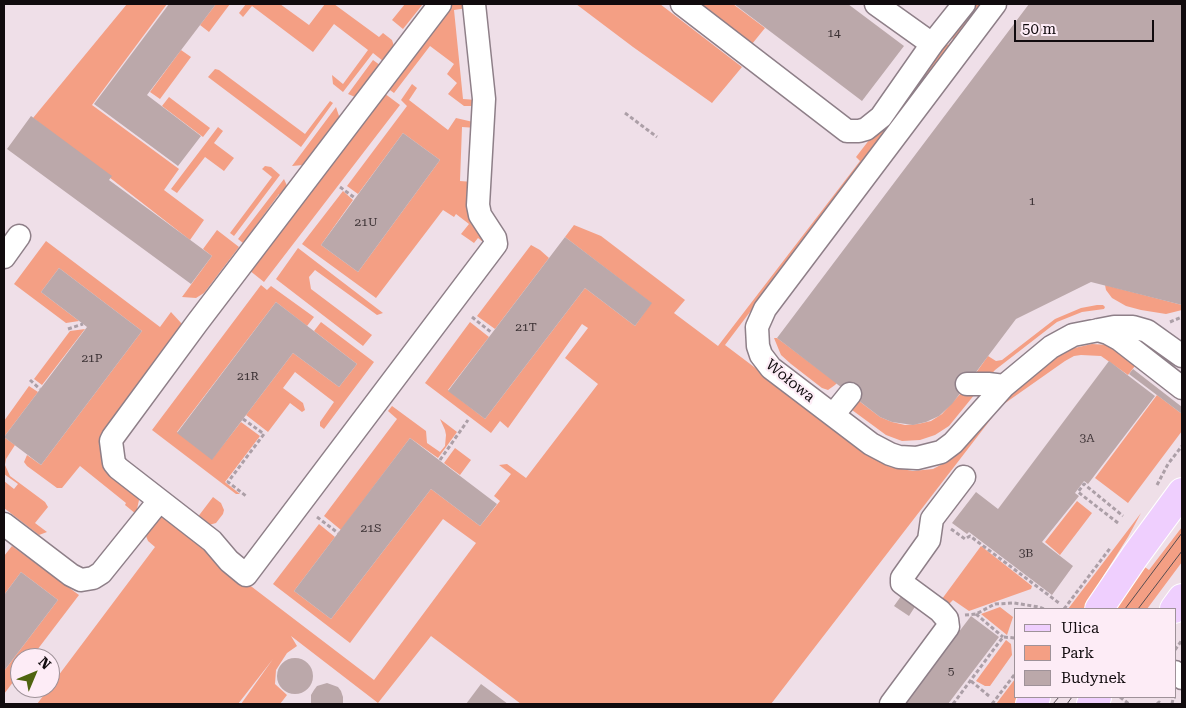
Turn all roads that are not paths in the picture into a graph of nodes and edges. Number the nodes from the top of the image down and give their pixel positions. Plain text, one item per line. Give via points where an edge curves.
1 (440, 4) edge
2 (474, 4) edge
3 (682, 4) edge
4 (876, 4) edge
5 (964, 4) edge
6 (995, 4) edge
7 (932, 44) junction
8 (19, 236) dead end
9 (4, 257) edge
10 (1098, 330) junction
11 (1182, 356) edge
12 (967, 384) dead end
13 (1004, 386) junction
14 (1182, 388) edge
15 (850, 394) dead end
16 (833, 415) junction
17 (964, 477) dead end
18 (1182, 492) edge
19 (159, 501) junction
20 (4, 524) edge
21 (1100, 608) edge
22 (891, 704) edge

1 - 19 street via 113,437 114,463
2 - 19 street via 484,99 478,205 496,244 246,575 212,541
3 - 7 street via 848,131 866,129 882,117
4 - 7 street
5 - 7 street
6 - 16 street, Wołowa via 760,316 758,346 765,362
8 - 9 street
10 - 11 street, Wołowa via 1133,327 1147,331
10 - 13 street, Wołowa via 1058,342
10 - 14 street via 1119,339
12 - 13 street
13 - 16 street, Wołowa via 953,443 924,458 900,457 881,450
15 - 16 street
17 - 22 street via 934,515 929,540 902,578 902,583 947,618 948,627
18 - 21 main road
19 - 20 street via 102,573 81,580

